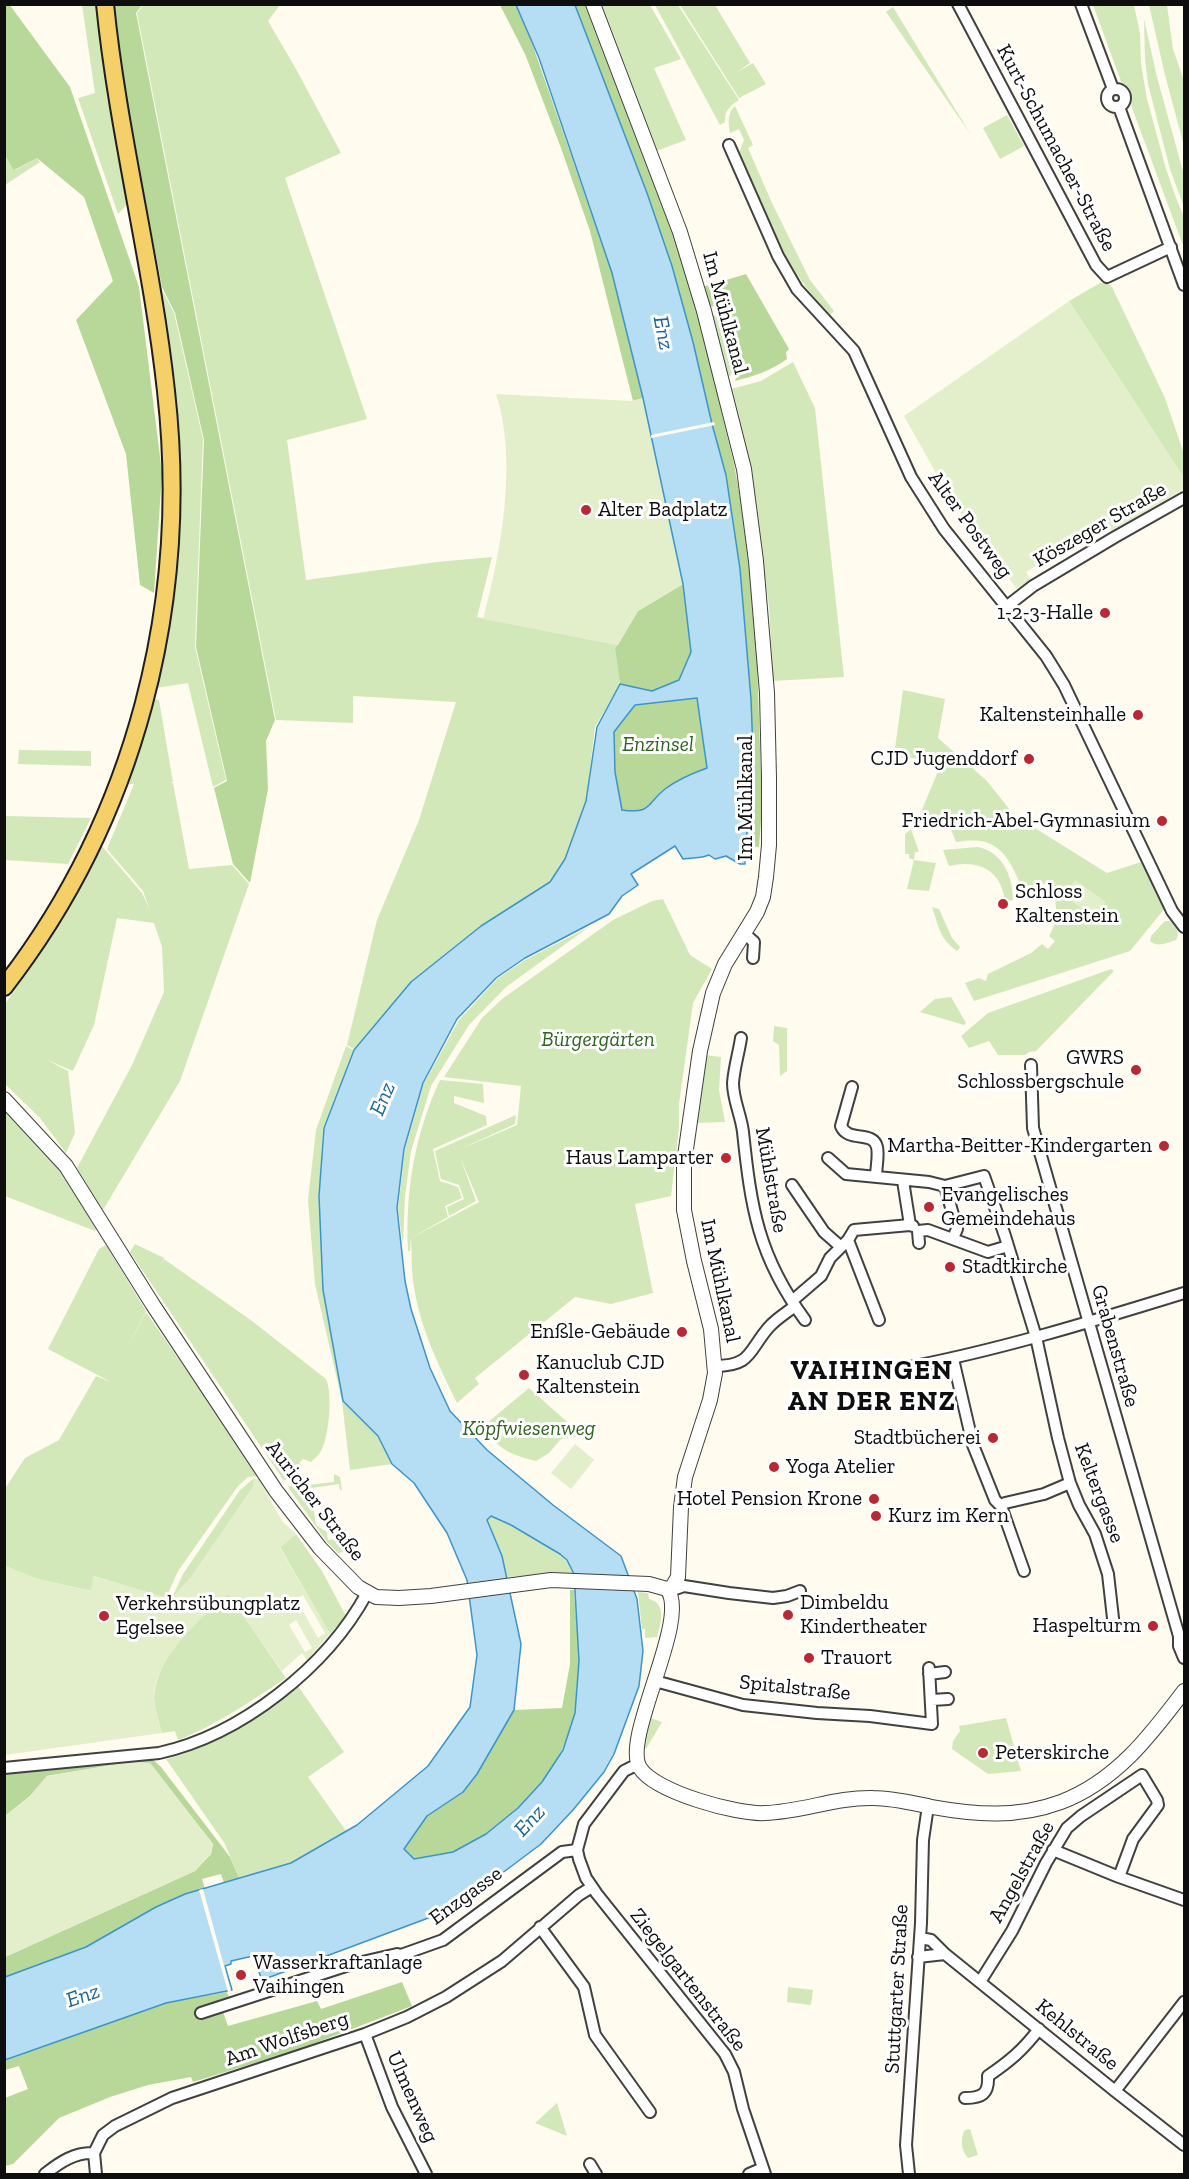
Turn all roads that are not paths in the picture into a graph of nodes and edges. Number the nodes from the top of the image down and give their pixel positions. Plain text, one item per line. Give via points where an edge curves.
1 (105, 4) edge
2 (593, 4) edge
3 (958, 4) edge
4 (1081, 4) edge
5 (729, 144) dead end
6 (1171, 247) junction
7 (1185, 285) edge
8 (1185, 498) edge
9 (1006, 607) junction
10 (1185, 927) edge
11 (745, 934) junction
12 (753, 958) dead end
13 (4, 987) edge
14 (741, 1038) dead end
15 (1031, 1065) dead end
16 (852, 1087) dead end
17 (4, 1099) edge
18 (828, 1158) dead end
19 (876, 1177) junction
20 (903, 1181) junction
21 (792, 1185) dead end
22 (945, 1186) junction
23 (914, 1228) junction
24 (953, 1238) junction
25 (919, 1243) dead end
26 (845, 1244) junction
27 (1008, 1246) junction
28 (1185, 1293) edge
29 (793, 1303) junction
30 (805, 1320) dead end
31 (879, 1320) dead end
32 (1088, 1323) junction
33 (1036, 1337) junction
34 (953, 1359) junction
35 (715, 1366) junction
36 (899, 1370) dead end
37 (1070, 1483) junction
38 (1001, 1506) junction
39 (1024, 1571) dead end
40 (800, 1591) dead end
41 (670, 1592) junction
42 (367, 1593) junction
43 (1114, 1628) dead end
44 (1182, 1637) edge
45 (1185, 1658) edge
46 (945, 1672) dead end
47 (655, 1681) junction
48 (1185, 1691) edge
49 (948, 1699) dead end
50 (932, 1700) junction
51 (638, 1764) junction
52 (4, 1768) edge
53 (928, 1806) junction
54 (577, 1850) junction
55 (1053, 1850) junction
56 (1119, 1877) junction
57 (592, 1887) junction
58 (1185, 1900) edge
59 (540, 1927) junction
60 (920, 1938) junction
61 (945, 1954) junction
62 (918, 1957) junction
63 (980, 1982) junction
64 (1184, 2005) edge
65 (201, 2013) dead end
66 (1039, 2029) junction
67 (365, 2034) junction
68 (1115, 2091) junction
69 (964, 2098) dead end
70 (650, 2112) dead end
71 (1185, 2145) edge
72 (94, 2153) junction
73 (590, 2164) dead end
74 (764, 2171) edge
75 (45, 2175) edge
76 (96, 2175) edge
77 (426, 2175) edge
78 (596, 2175) edge
79 (749, 2175) edge
80 (909, 2175) edge

1 - 13 main road via 166,389 172,481 168,582 152,674 134,741 108,808 63,898
2 - 11 street, Im Mühlkanal via 690,260 744,469 762,624 769,778 766,877 762,897
3 - 6 street, Kurt-Schumacher-Straße via 1095,265 1107,276
4 - 6 street via 1113,89 1122,91 1125,97 1119,107
5 - 9 street, Alter Postweg via 760,219 797,289 854,351 911,477 944,529
6 - 7 street
8 - 9 street, Köszeger Straße via 1033,586
9 - 10 street, Alter Postweg via 1064,685 1172,911
11 - 12 street via 754,942
11 - 35 street, Im Mühlkanal via 722,968 709,1008 684,1163 684,1210 711,1329
14 - 29 street, Mühlstraße via 733,1080 734,1099 751,1201 766,1255
15 - 32 street, Grabenstraße via 1033,1128
16 - 19 street via 842,1130 875,1143
17 - 42 street, Auricher Straße via 66,1166 276,1491 320,1548
18 - 19 street via 846,1174
19 - 20 street
20 - 22 street
20 - 23 street
21 - 26 street via 824,1232
22 - 24 street via 957,1229
22 - 27 street, Keltergasse via 984,1176
23 - 24 street
23 - 25 street
23 - 26 street via 854,1230
24 - 27 street via 988,1252
26 - 29 street via 830,1258 821,1276
26 - 31 street
27 - 33 street, Keltergasse
28 - 32 street
29 - 30 street, Mühlstraße
29 - 35 street via 747,1358 733,1365
32 - 33 street
32 - 44 street, Grabenstraße
33 - 34 street
33 - 37 street, Keltergasse
34 - 36 street
34 - 38 street via 973,1446
35 - 41 street, Im Mühlkanal via 708,1380 710,1400 685,1477 678,1577
37 - 38 street
37 - 43 street, Keltergasse via 1095,1533 1108,1574
38 - 39 street
40 - 41 street via 773,1598 684,1586
41 - 42 street via 658,1585 551,1580 407,1598
41 - 47 street via 673,1603
42 - 52 street via 356,1614 307,1669 271,1700 217,1734 159,1753
44 - 45 street, Grabenstraße via 1179,1646
46 - 50 street via 929,1671
47 - 50 street, Spitalstraße via 743,1705 932,1724
47 - 51 street via 638,1738
48 - 53 street via 1128,1759 1071,1798 1031,1811 1000,1815
49 - 50 street
51 - 53 street via 654,1782 679,1794 754,1813 853,1798 890,1798
51 - 54 street via 624,1771 598,1803 584,1824
53 - 60 street, Stuttgarter Straße
54 - 57 street, Ziegelgartenstraße
54 - 65 street, Enzgasse via 562,1852 438,1943 349,1965
55 - 56 street
55 - 56 street, Angelstraße via 1067,1828 1142,1775 1158,1805 1133,1839
55 - 63 street, Angelstraße via 1012,1931
56 - 58 street
57 - 59 street, Am Wolfsberg
57 - 74 street, Ziegelgartenstraße via 725,2054
59 - 67 street, Am Wolfsberg via 502,1961 446,1997
59 - 70 street via 584,1987 595,2035
60 - 61 street, Kehlstraße via 931,1940
60 - 62 street, Stuttgarter Straße
61 - 62 street
61 - 63 street, Kehlstraße
62 - 80 street, Stuttgarter Straße via 906,2145
63 - 66 street, Kehlstraße
64 - 68 street
66 - 68 street, Kehlstraße
66 - 69 street via 1017,2056 988,2076 985,2093
67 - 72 street, Am Wolfsberg via 172,2098 115,2126 103,2135
67 - 77 street, Ulmenweg via 392,2107
68 - 71 street, Kehlstraße
72 - 75 street via 82,2152 68,2158
72 - 76 street
73 - 78 street
74 - 79 street

